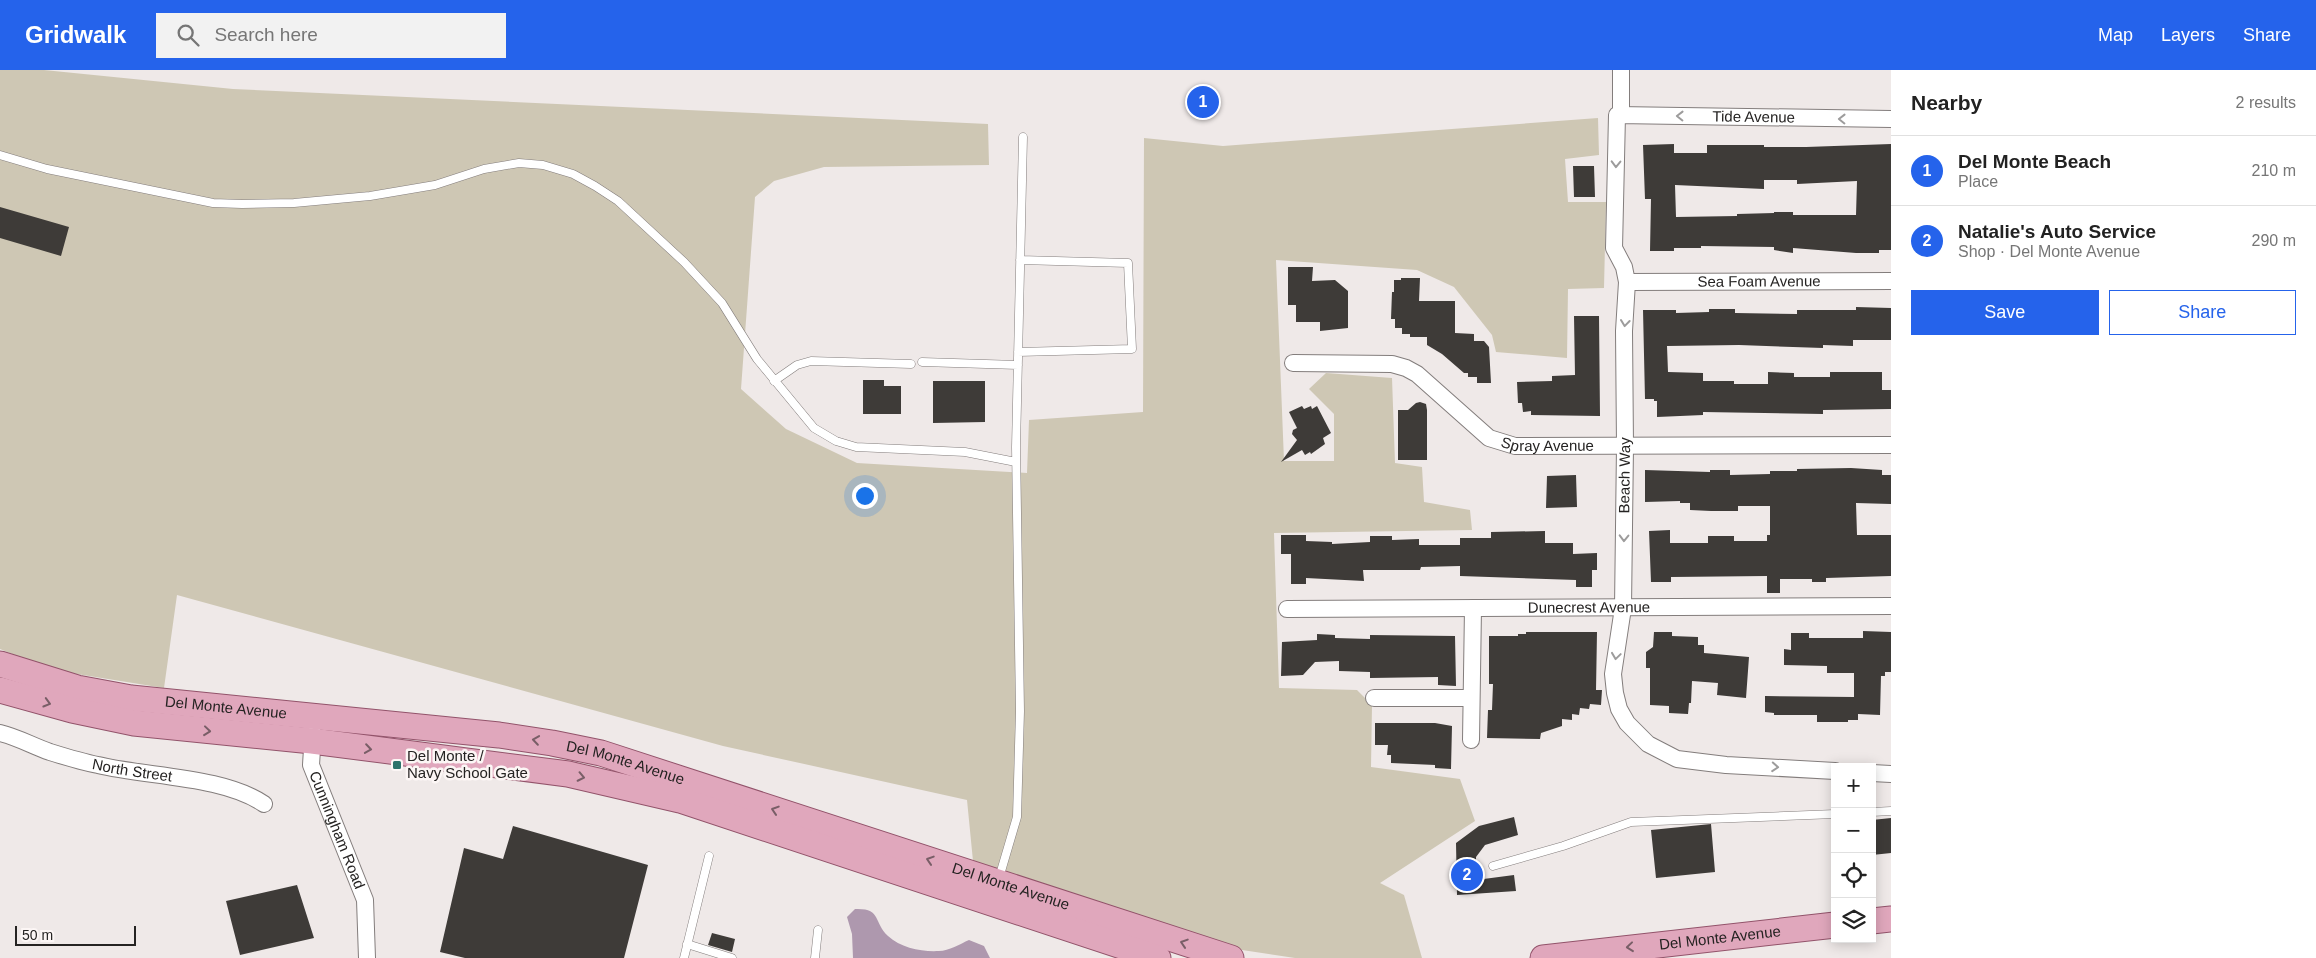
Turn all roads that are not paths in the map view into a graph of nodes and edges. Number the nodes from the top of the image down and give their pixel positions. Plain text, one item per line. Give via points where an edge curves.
1 (1621, 70) edge
2 (1619, 115) junction
3 (1891, 119) edge
4 (1022, 137) dead end
5 (0, 155) edge
6 (1020, 260) junction
7 (1891, 281) edge
8 (1627, 282) junction
9 (1018, 352) junction
10 (922, 362) dead end
11 (1293, 363) dead end
12 (911, 364) dead end
13 (1018, 365) junction
14 (774, 381) junction
15 (1891, 445) edge
16 (1626, 446) junction
17 (1016, 462) junction
18 (1891, 606) edge
19 (1473, 608) junction
20 (1623, 608) junction
21 (1287, 609) dead end
22 (0, 664) edge
23 (0, 690) edge
24 (1374, 698) dead end
25 (1471, 698) junction
26 (314, 715) junction
27 (0, 733) edge
28 (1471, 740) dead end
29 (312, 742) junction
30 (1831, 771) edge
31 (1876, 773) edge
32 (1891, 774) edge
33 (264, 804) dead end
34 (1891, 811) edge
35 (1876, 812) edge
36 (1831, 814) edge
37 (709, 856) dead end
38 (1492, 866) dead end
39 (998, 882) junction
40 (1891, 919) edge
41 (1876, 921) edge
42 (1831, 925) edge
43 (818, 930) dead end
44 (687, 944) junction
45 (370, 953) edge
46 (684, 958) edge
47 (732, 958) edge
48 (815, 958) edge
49 (1158, 958) edge
50 (1231, 958) edge
51 (1543, 958) edge

1 - 2 street, Beach Way
3 -> 2 street, Tide Avenue
2 -> 8 street, Beach Way via 1614,248 1624,267
4 - 6 lane
5 - 14 lane via 47,169 208,202 242,204 370,196 435,185 484,169 520,164 543,165 573,174 618,201 684,262 722,303
6 - 9 lane
6 - 9 lane via 1128,262 1132,349
7 - 8 street, Sea Foam Avenue
8 -> 16 street, Beach Way via 1624,331
9 - 13 lane
10 - 13 lane
11 - 16 street, Spray Avenue via 1392,364 1406,368 1417,374 1489,438 1502,443 1516,446
12 - 14 lane via 811,361 797,365
13 - 17 lane
14 - 17 lane via 814,428 836,441 856,447 965,452
15 - 16 street, Spray Avenue
16 -> 20 street, Beach Way
17 - 39 lane via 1020,711 1017,817
18 - 20 street, Dunecrest Avenue
19 - 20 street, Dunecrest Avenue
19 - 21 street, Dunecrest Avenue
19 - 25 street
20 -> 30 street, Beach Way via 1613,674 1615,692 1627,723 1648,744 1677,759
22 - 26 main road, Del Monte Avenue via 77,688 131,698
23 -> 29 main road, Del Monte Avenue via 134,723
24 - 25 street
25 - 28 street
26 - 29 street, Cunningham Road
39 -> 26 main road, Del Monte Avenue via 601,753 499,735
27 - 33 street, North Street via 78,760 225,788
29 - 45 street, Cunningham Road via 311,765 365,900
29 -> 49 main road, Del Monte Avenue via 568,774 622,785 680,800
31 - 32 street
34 - 35 lane
36 - 38 lane via 1631,822
37 - 44 lane
50 -> 39 main road, Del Monte Avenue
40 - 41 main road
42 -> 51 main road, Del Monte Avenue
43 - 48 lane
44 - 46 lane
44 - 47 lane

